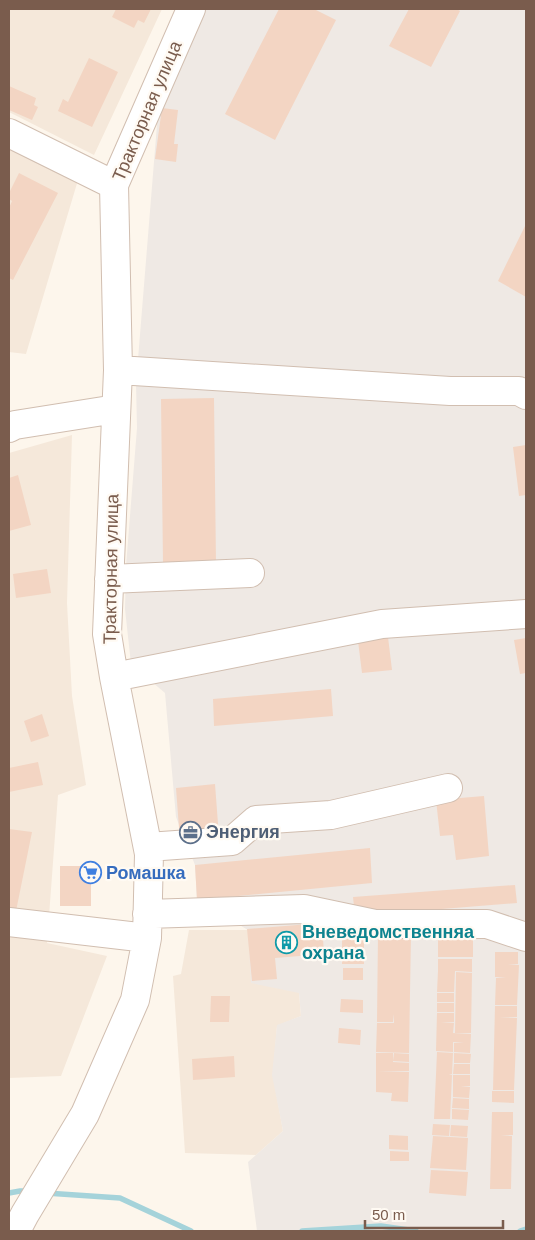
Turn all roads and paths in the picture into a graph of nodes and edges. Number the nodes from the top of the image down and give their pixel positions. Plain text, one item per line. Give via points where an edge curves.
1 (191, 9) edge
2 (9, 133) edge
3 (114, 185) junction
4 (118, 370) junction
5 (526, 395) edge
6 (116, 409) junction
7 (11, 421) edge
8 (250, 573) dead end
9 (109, 580) junction
10 (526, 614) edge
11 (114, 677) junction
12 (448, 788) dead end
13 (148, 846) junction
14 (9, 922) edge
15 (147, 926) junction
16 (526, 937) edge
17 (17, 1219) edge

1 - 3 street, Тракторная улица
2 - 3 street
3 - 4 street, Тракторная улица
4 - 5 street via 450,391 520,391
4 - 6 street, Тракторная улица
6 - 7 street
6 - 9 street, Тракторная улица
8 - 9 street
9 - 11 street, Тракторная улица via 107,634
10 - 11 street via 382,624
11 - 13 street, Тракторная улица
12 - 13 street via 331,815 256,820 232,841
13 - 15 street, Тракторная улица
14 - 15 street
15 - 16 street via 304,909 375,924 487,924
15 - 17 street, Тракторная улица via 135,1000 93,1096 85,1114

